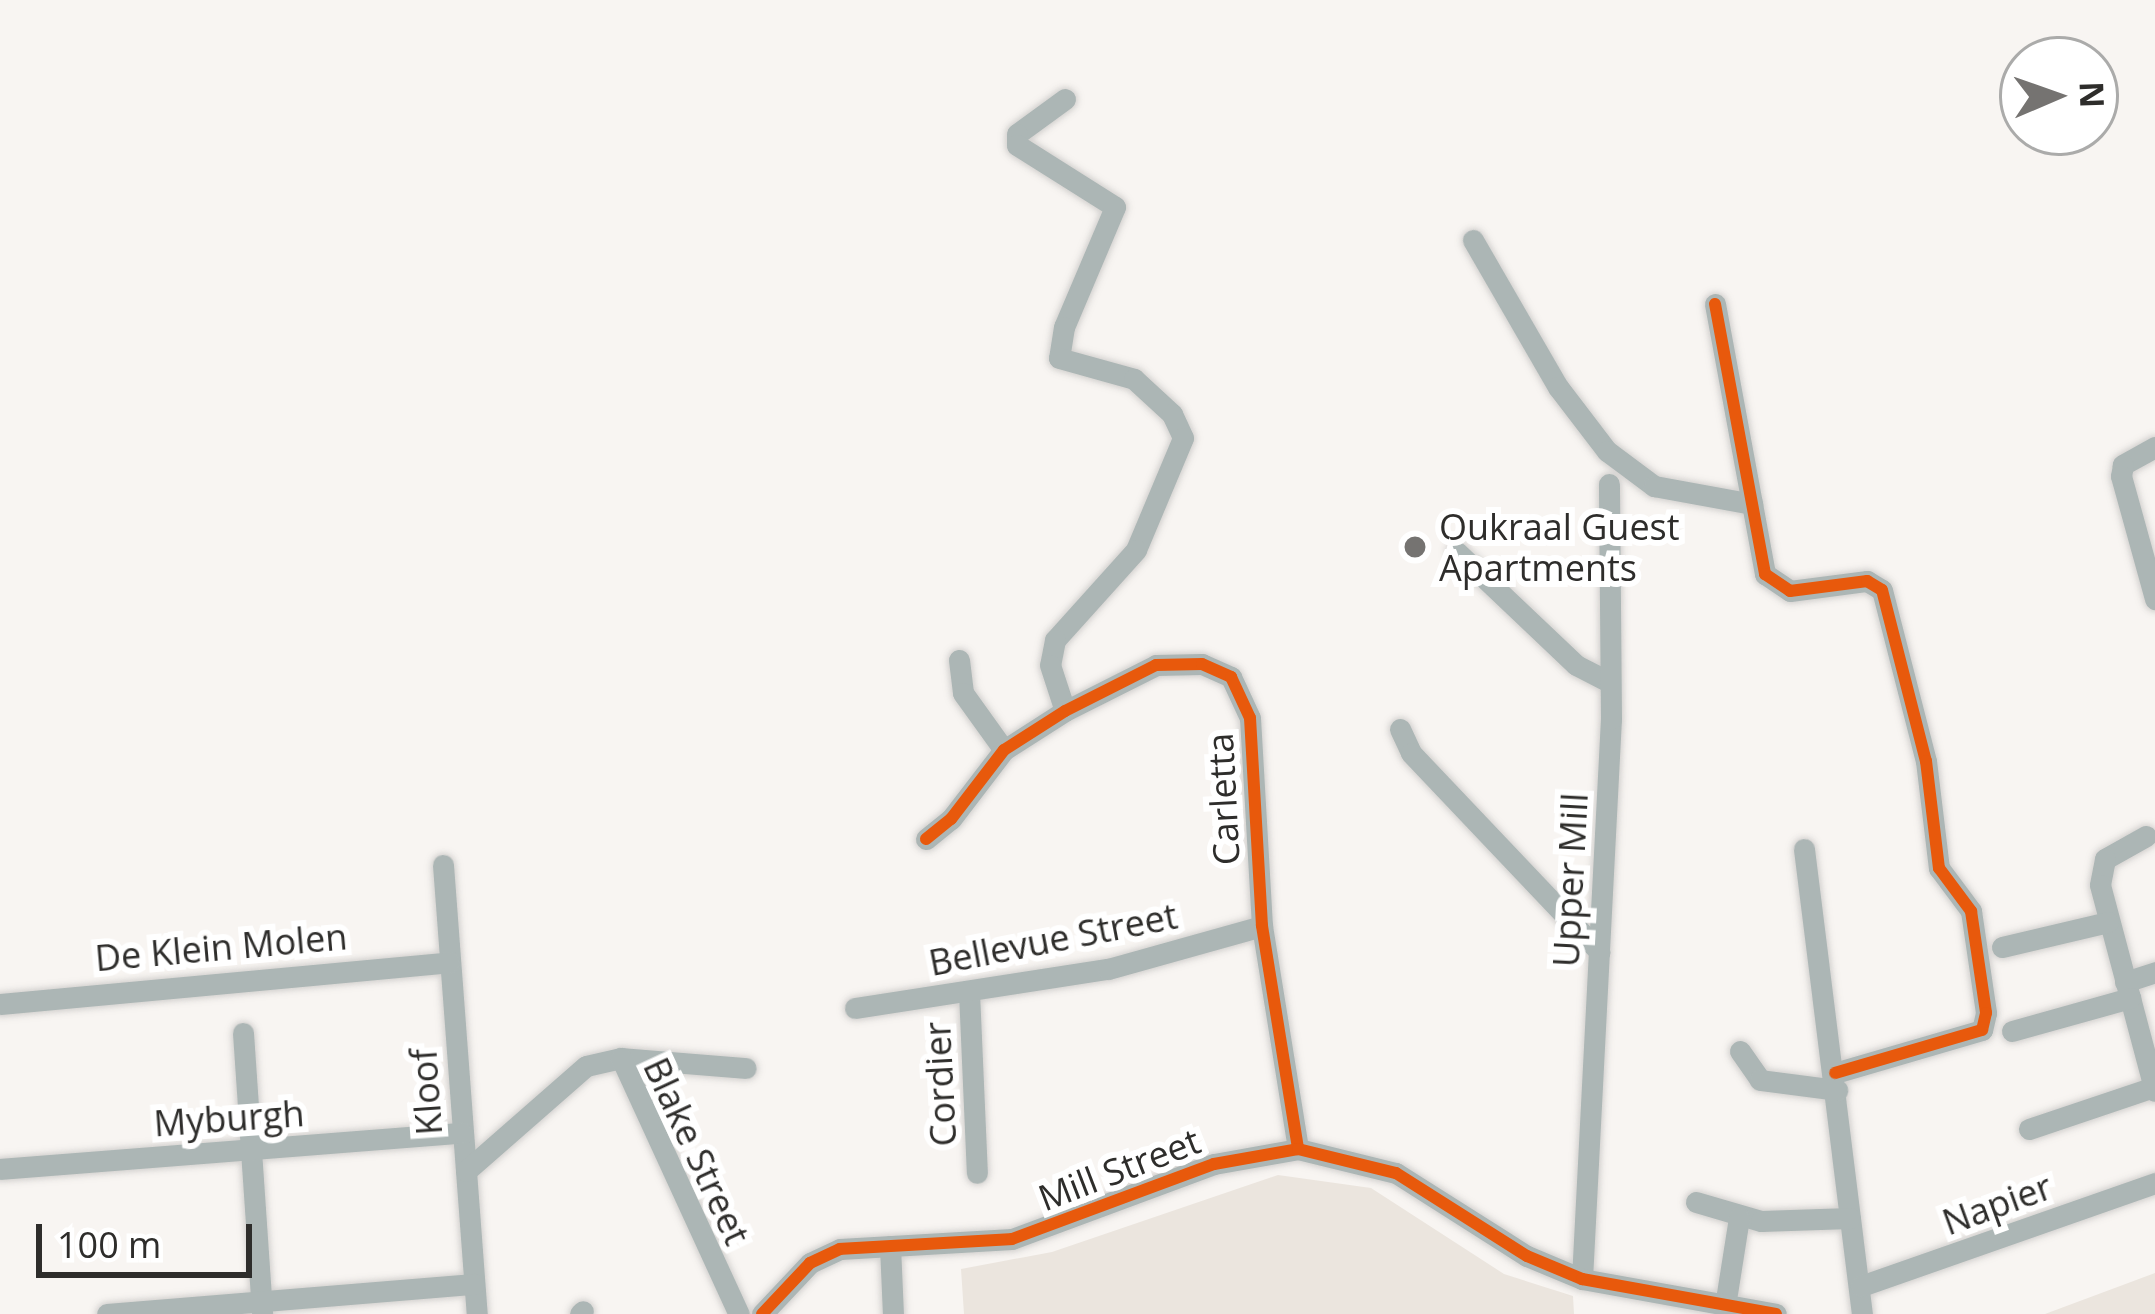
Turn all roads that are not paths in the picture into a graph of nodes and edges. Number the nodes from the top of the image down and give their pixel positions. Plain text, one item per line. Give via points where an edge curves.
1 (1065, 99) dead end
2 (1473, 240) dead end
3 (1715, 304) dead end
4 (2155, 447) edge
5 (1609, 484) dead end
6 (1752, 504) junction
7 (1457, 552) dead end
8 (2155, 599) edge
9 (959, 660) dead end
10 (1609, 682) junction
11 (1065, 710) junction
12 (1400, 729) dead end
13 (1004, 749) junction
14 (2146, 836) dead end
15 (926, 839) dead end
16 (1804, 849) dead end
17 (443, 866) dead end
18 (2108, 922) junction
19 (1262, 926) junction
20 (2002, 947) dead end
21 (1600, 952) junction
22 (449, 962) junction
23 (2155, 972) edge
24 (2128, 990) junction
25 (969, 992) junction
26 (0, 1004) edge
27 (855, 1008) dead end
28 (2012, 1031) dead end
29 (243, 1033) dead end
30 (1740, 1051) dead end
31 (621, 1058) junction
32 (746, 1068) dead end
33 (1836, 1081) junction
34 (2154, 1089) edge
35 (2029, 1129) dead end
36 (462, 1133) junction
37 (1298, 1149) junction
38 (252, 1150) junction
39 (0, 1169) edge
40 (466, 1171) junction
41 (977, 1173) dead end
42 (2155, 1183) edge
43 (1696, 1202) dead end
44 (1739, 1217) junction
45 (1850, 1218) junction
46 (890, 1246) junction
47 (1582, 1279) junction
48 (474, 1285) junction
49 (1861, 1286) junction
50 (1644, 1303) edge
51 (1725, 1306) junction
52 (261, 1309) edge
53 (107, 1314) edge
54 (477, 1314) edge
55 (739, 1314) edge
56 (762, 1314) edge
57 (893, 1314) edge
58 (1776, 1314) edge
59 (1862, 1314) edge

1 - 11 street via 1018,134 1018,148 1114,207 1058,353 1068,366 1134,379 1178,422 1183,439 1136,550 1055,640 1050,665
2 - 6 street via 1548,370 1607,451 1654,485
3 - 6 street
4 - 8 street via 2123,466 2121,476
5 - 10 street, Upper Mill
6 - 33 street via 1763,565 1776,586 1867,581 1890,606 1926,761 1940,868 1971,911 1986,1013 1978,1033
7 - 10 street via 1576,665
9 - 13 street via 964,693
10 - 21 street, Upper Mill
11 - 13 street, Carletta
11 - 19 street, Carletta via 1168,663 1217,668 1238,684 1250,718
12 - 21 street via 1411,753
13 - 15 street, Carletta via 952,819
14 - 18 street via 2105,859 2100,885
16 - 33 street
17 - 22 street, Kloof
18 - 20 street
18 - 24 street
19 - 25 street, Bellevue Street via 1108,970
19 - 37 street, Carletta
21 - 47 street, Upper Mill
22 - 26 street, De Klein Molen
22 - 36 street, Kloof
23 - 24 street
24 - 28 street
24 - 34 street
25 - 27 street, Bellevue Street
25 - 41 street, Cordier
29 - 38 street
30 - 33 street via 1760,1080
31 - 32 street
31 - 40 street, Blake Street via 586,1066
31 - 55 street, Blake Street
33 - 45 street
34 - 35 street
36 - 38 street, Myburgh
36 - 40 street, Kloof
37 - 46 street, Mill Street via 1214,1164 1032,1234
37 - 47 street, Mill Street via 1396,1173 1527,1256
38 - 39 street, Myburgh
38 - 52 street
40 - 48 street, Kloof
42 - 49 street, Napier
43 - 44 street
44 - 45 street
44 - 51 street
45 - 49 street
46 - 56 street, Mill Street via 818,1257
46 - 57 street
47 - 50 street, Mill Street
48 - 52 street
48 - 54 street, Kloof
49 - 59 street
50 - 51 street, Mill Street
51 - 58 street, Mill Street
52 - 53 street

